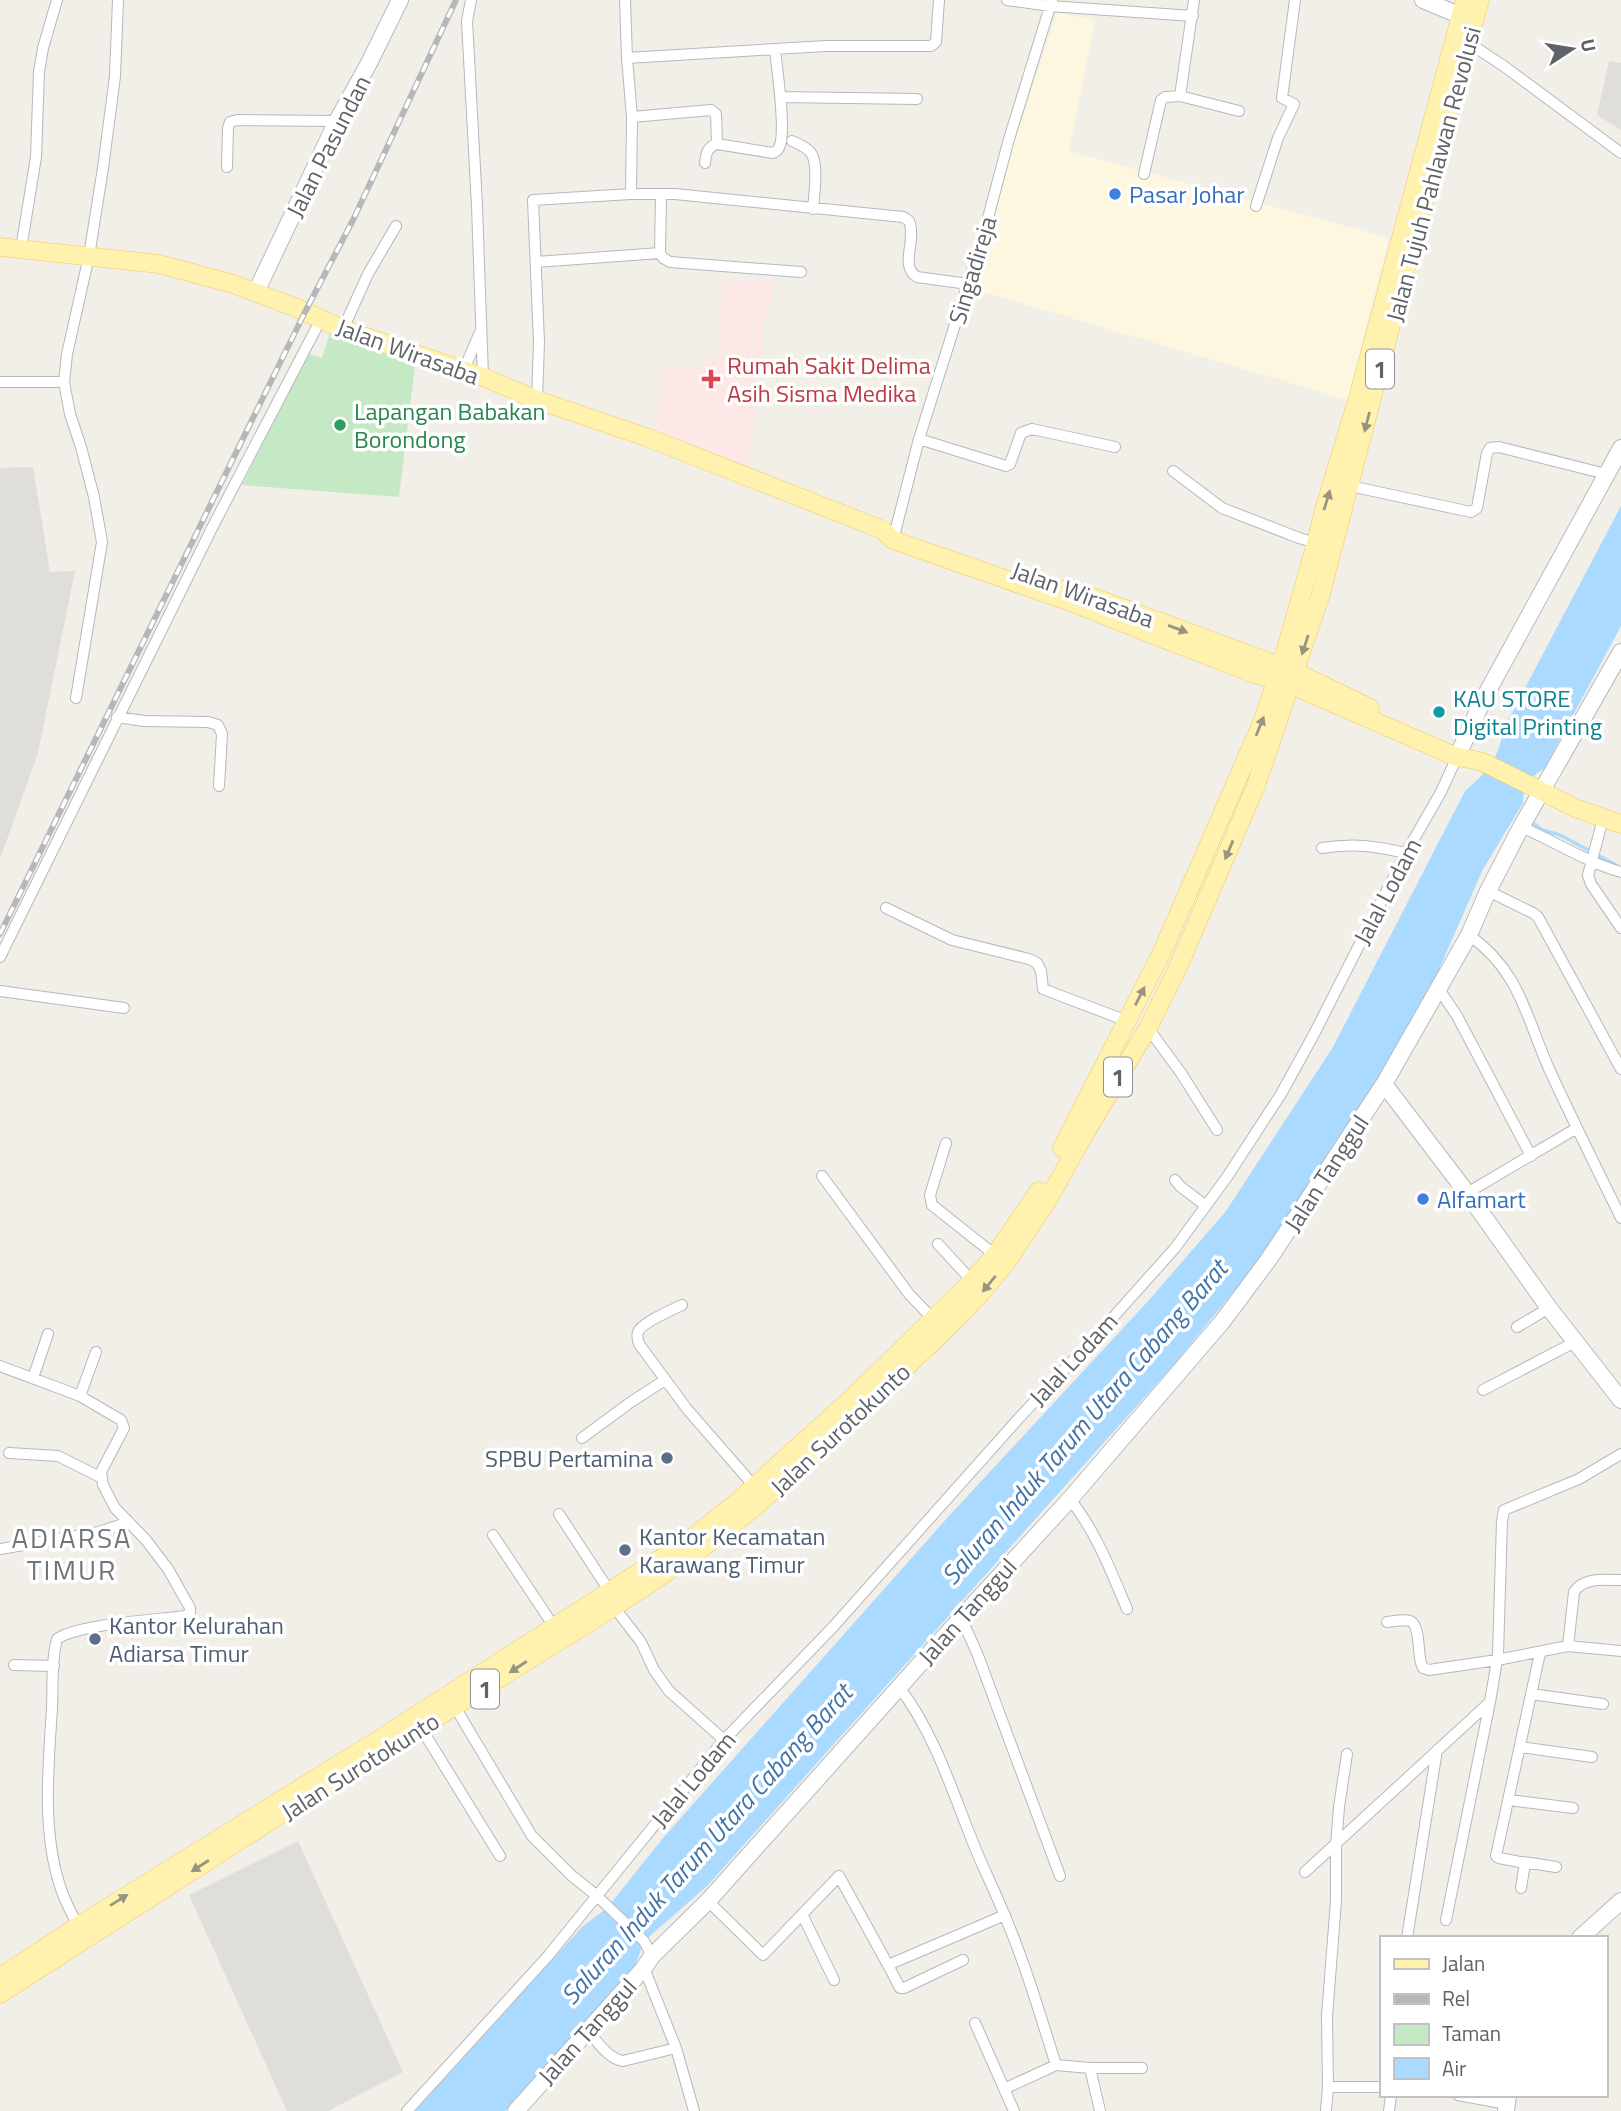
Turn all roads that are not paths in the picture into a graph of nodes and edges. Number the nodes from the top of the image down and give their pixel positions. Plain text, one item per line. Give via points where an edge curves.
1 (57, 0) edge
2 (118, 0) edge
3 (400, 0) edge
4 (471, 0) edge
5 (625, 0) edge
6 (639, 0) edge
7 (939, 0) edge
8 (1007, 0) edge
9 (1194, 0) edge
10 (1295, 0) edge
11 (1423, 0) edge
12 (1480, 0) edge
13 (1051, 3) edge
14 (1463, 8) edge
15 (1193, 16) junction
16 (1469, 43) junction
17 (775, 49) junction
18 (627, 58) junction
19 (1180, 96) junction
20 (780, 97) junction
21 (917, 99) dead end
22 (1239, 111) dead end
23 (632, 117) junction
24 (337, 121) junction
25 (792, 141) dead end
26 (717, 144) junction
27 (1621, 153) edge
28 (705, 163) dead end
29 (227, 167) dead end
30 (1144, 174) dead end
31 (631, 194) junction
32 (661, 194) junction
33 (1256, 206) dead end
34 (813, 209) junction
35 (396, 226) dead end
36 (0, 247) edge
37 (21, 249) junction
38 (660, 253) junction
39 (89, 256) junction
40 (536, 262) junction
41 (801, 272) dead end
42 (968, 284) junction
43 (256, 292) junction
44 (320, 319) junction
45 (344, 329) junction
46 (481, 330) junction
47 (463, 372) junction
48 (483, 377) junction
49 (0, 382) edge
50 (64, 382) junction
51 (537, 400) junction
52 (919, 439) junction
53 (1115, 447) dead end
54 (1621, 448) edge
55 (1173, 471) dead end
56 (1606, 474) junction
57 (1350, 486) junction
58 (891, 533) junction
59 (1316, 543) junction
60 (1621, 652) edge
61 (1287, 676) junction
62 (75, 698) dead end
63 (117, 717) junction
64 (1460, 752) junction
65 (219, 786) dead end
66 (1539, 790) junction
67 (1603, 819) junction
68 (1524, 822) junction
69 (1621, 824) edge
70 (1322, 848) dead end
71 (1406, 853) junction
72 (1593, 857) junction
73 (1621, 872) edge
74 (1488, 891) junction
75 (886, 908) dead end
76 (1621, 928) edge
77 (1469, 935) junction
78 (0, 957) edge
79 (1439, 989) junction
80 (0, 991) edge
81 (124, 1007) dead end
82 (1127, 1021) junction
83 (1147, 1027) junction
84 (1621, 1069) edge
85 (1384, 1084) junction
86 (1577, 1128) junction
87 (1217, 1130) dead end
88 (946, 1143) dead end
89 (1531, 1156) junction
90 (822, 1176) dead end
91 (1175, 1180) dead end
92 (1467, 1193) junction
93 (1206, 1206) junction
94 (1621, 1218) edge
95 (939, 1244) dead end
96 (995, 1255) junction
97 (972, 1282) junction
98 (682, 1305) dead end
99 (1549, 1308) junction
100 (933, 1319) junction
101 (1517, 1327) dead end
102 (48, 1334) dead end
103 (1575, 1342) junction
104 (96, 1352) dead end
105 (0, 1366) edge
106 (33, 1378) junction
107 (665, 1380) junction
108 (1483, 1390) dead end
109 (80, 1396) junction
110 (1621, 1400) edge
111 (582, 1438) dead end
112 (806, 1450) junction
113 (9, 1453) dead end
114 (1621, 1454) edge
115 (102, 1478) junction
116 (754, 1486) junction
117 (1070, 1499) junction
118 (559, 1514) dead end
119 (129, 1522) junction
120 (493, 1535) dead end
121 (0, 1549) edge
122 (1621, 1580) edge
123 (612, 1600) junction
124 (1127, 1609) dead end
125 (589, 1614) junction
126 (961, 1618) junction
127 (1387, 1622) dead end
128 (555, 1628) junction
129 (1567, 1646) junction
130 (1621, 1651) edge
131 (1540, 1653) junction
132 (1497, 1660) junction
133 (14, 1665) dead end
134 (54, 1666) junction
135 (899, 1687) junction
136 (1531, 1694) junction
137 (1490, 1702) junction
138 (1603, 1704) dead end
139 (454, 1707) junction
140 (421, 1728) junction
141 (724, 1740) junction
142 (1520, 1747) junction
143 (1437, 1750) junction
144 (1347, 1754) dead end
145 (1592, 1757) dead end
146 (1509, 1800) junction
147 (1573, 1808) dead end
148 (1336, 1845) junction
149 (500, 1856) dead end
150 (1523, 1861) junction
151 (1556, 1867) dead end
152 (1305, 1872) dead end
153 (1060, 1876) dead end
154 (1521, 1888) dead end
155 (597, 1896) junction
156 (708, 1901) junction
157 (1621, 1901) edge
158 (803, 1914) junction
159 (1004, 1915) junction
160 (1446, 1920) dead end
161 (78, 1926) junction
162 (1407, 1936) edge
163 (1582, 1936) edge
164 (647, 1955) junction
165 (963, 1960) dead end
166 (888, 1965) junction
167 (0, 1977) edge
168 (834, 1980) dead end
169 (0, 1994) edge
170 (975, 2023) dead end
171 (588, 2031) junction
172 (676, 2048) junction
173 (1056, 2065) junction
174 (1090, 2068) junction
175 (1142, 2068) dead end
176 (1328, 2087) junction
177 (1380, 2087) edge
178 (1004, 2089) junction
179 (1470, 2097) edge
180 (1507, 2103) edge
181 (407, 2111) edge
182 (516, 2111) edge
183 (694, 2111) edge
184 (1014, 2111) edge
185 (1100, 2111) edge
186 (1326, 2111) edge

1 - 37 street via 39,72 36,158
2 - 39 street via 115,76
3 - 24 street, Jalan Pasundan
4 - 46 street via 467,22
5 - 6 street
5 - 18 street
7 - 17 street via 936,42 931,46
8 - 13 street
9 - 15 street
10 - 33 street via 1282,99 1294,104
11 - 14 street
12 - 16 main road, Jalan Tujuh Pahlawan Revolusi / 1
13 - 15 street
13 - 42 street, Singadireja
59 -> 14 main road, Jalan Tujuh Pahlawan Revolusi / 1
15 - 19 street
16 - 27 street
16 -> 57 main road, Jalan Tujuh Pahlawan Revolusi / 1
17 - 18 street
17 - 20 street
18 - 23 street
19 - 22 street
19 - 30 street via 1161,100
20 - 21 street
20 - 26 street via 779,149 773,153
23 - 26 street via 711,110 716,114
23 - 31 street
24 - 29 street via 230,122
24 - 43 street, Jalan Pasundan
25 - 34 street via 810,150 813,158
26 - 28 street via 709,148
31 - 32 street
31 - 40 street via 533,200
32 - 34 street
32 - 38 street
34 - 42 street via 903,218 913,230 911,273
35 - 45 street
36 - 37 main road, Jalan Wirasaba
37 - 39 main road, Jalan Wirasaba
38 - 40 street
38 - 41 street via 670,262
39 - 43 main road, Jalan Wirasaba via 159,264
39 - 50 street
40 - 51 street
42 - 52 street, Singadireja
43 - 44 main road, Jalan Wirasaba
44 - 45 main road, Jalan Wirasaba
44 - 63 street
45 - 47 main road, Jalan Wirasaba
46 - 47 street
46 - 48 street
47 - 48 main road, Jalan Wirasaba
48 - 51 main road, Jalan Wirasaba
49 - 50 street
50 - 62 street via 102,542
51 - 58 main road, Jalan Wirasaba via 646,437
52 - 53 street via 1006,466 1021,433 1032,429
52 - 58 street, Singadireja
54 - 56 street
55 - 59 street via 1222,508
56 - 57 street via 1499,447 1487,453 1476,508 1471,512
56 - 64 street via 1484,698
57 -> 61 main road, Jalan Tujuh Pahlawan Revolusi / 1 via 1320,597
58 - 61 main road, Jalan Wirasaba via 1169,641
59 - 61 main road, Jalan Tujuh Pahlawan Revolusi / 1
60 - 66 street, Jalan Tanggul
61 - 64 main road, Jalan Wirasaba
82 -> 61 main road, 1
61 -> 83 main road, 1 via 1255,788 1180,963
63 - 65 street via 218,725 222,734
63 - 78 street
64 - 66 main road, Jalan Wirasaba
64 - 71 street, Jalal Lodam
66 - 67 main road, Jalan Wirasaba
66 - 68 street, Jalan Tanggul
67 - 69 main road, Jalan Wirasaba
67 - 72 street
68 - 72 street via 1575,852
68 - 74 street, Jalan Tanggul
70 - 71 street via 1367,845
71 - 93 street, Jalal Lodam via 1281,1094
72 - 73 street
72 - 76 street via 1588,875 1591,884
74 - 77 street, Jalan Tanggul
74 - 84 street via 1538,917
75 - 82 street via 952,940 1029,959 1041,971 1043,989
77 - 79 street, Jalan Tanggul
77 - 86 street via 1500,963 1522,996
79 - 85 street, Jalan Tanggul
79 - 89 street
80 - 81 street
82 - 96 main road, 1 via 1037,1195
83 - 87 street
83 -> 112 main road, Jalan Surotokunto / 1 via 1048,1200 1006,1263 936,1339
85 - 92 street
85 - 117 street, Jalan Tanggul via 1222,1322
86 - 89 street
86 - 94 street
88 - 96 street via 930,1195 932,1205
89 - 92 street
90 - 100 street via 909,1294
91 - 93 street
92 - 99 street
93 - 141 street, Jalal Lodam via 1108,1323 833,1627
95 - 97 street
96 - 97 main road, 1
97 - 100 main road, 1
98 - 107 street via 638,1333 639,1344
99 - 101 street
99 - 103 street
100 - 112 main road, Jalan Surotokunto / 1
102 - 106 street
103 - 108 street
103 - 110 street
104 - 109 street
105 - 106 street
106 - 109 street
107 - 111 street
107 - 116 street
109 - 115 street via 124,1425
112 - 116 main road, Jalan Surotokunto / 1
112 - 123 main road, Jalan Surotokunto / 1 via 741,1519 697,1552
113 - 115 street via 58,1456
114 - 132 street via 1579,1479 1502,1513
115 - 119 street via 106,1494
116 - 123 main road, Jalan Surotokunto / 1
117 - 124 street via 1086,1519
117 - 126 street, Jalan Tanggul
118 - 123 street
119 - 121 street via 99,1532
119 - 134 street via 168,1569 190,1613 61,1636 55,1643
120 - 128 street
122 - 129 street via 1591,1581 1577,1587
123 - 125 main road, Jalan Surotokunto / 1
123 - 141 street via 669,1690
125 - 128 main road, Jalan Surotokunto / 1
125 -> 139 main road, Jalan Surotokunto / 1
126 - 135 street, Jalan Tanggul
126 - 153 street
127 - 132 street via 1414,1623 1419,1658 1426,1669
161 -> 128 main road, Jalan Surotokunto / 1
129 - 130 street
129 - 131 street
131 - 132 street
131 - 136 street
132 - 137 street
133 - 134 street
134 - 161 street via 50,1829 63,1896
135 - 156 street, Jalan Tanggul
135 - 159 street via 935,1747
136 - 138 street
136 - 142 street
137 - 143 street
137 - 160 street
139 - 140 main road, Jalan Surotokunto / 1
139 - 155 street via 532,1836
140 - 149 street
140 -> 169 main road, Jalan Surotokunto / 1
141 - 155 street, Jalal Lodam
142 - 145 street
142 - 146 street
143 - 148 street
143 - 162 street
144 - 148 street
146 - 147 street
146 - 150 street via 1496,1856
148 - 152 street
148 - 176 street
150 - 151 street
150 - 154 street
155 - 164 street
155 - 181 street, Jalal Lodam
156 - 158 street via 763,1955
156 - 164 street, Jalan Tanggul
157 - 163 street
158 - 166 street via 839,1876
158 - 168 street
159 - 166 street
159 - 173 street
161 - 167 main road, Jalan Surotokunto / 1
164 - 171 street, Jalan Tanggul
164 - 172 street
165 - 166 street via 904,1988
170 - 178 street
171 - 172 street via 617,2060
171 - 182 street, Jalan Tanggul
172 - 183 street
173 - 174 street
173 - 178 street
174 - 175 street
174 - 185 street
176 - 177 street
176 - 186 street
178 - 184 street
179 - 180 street

